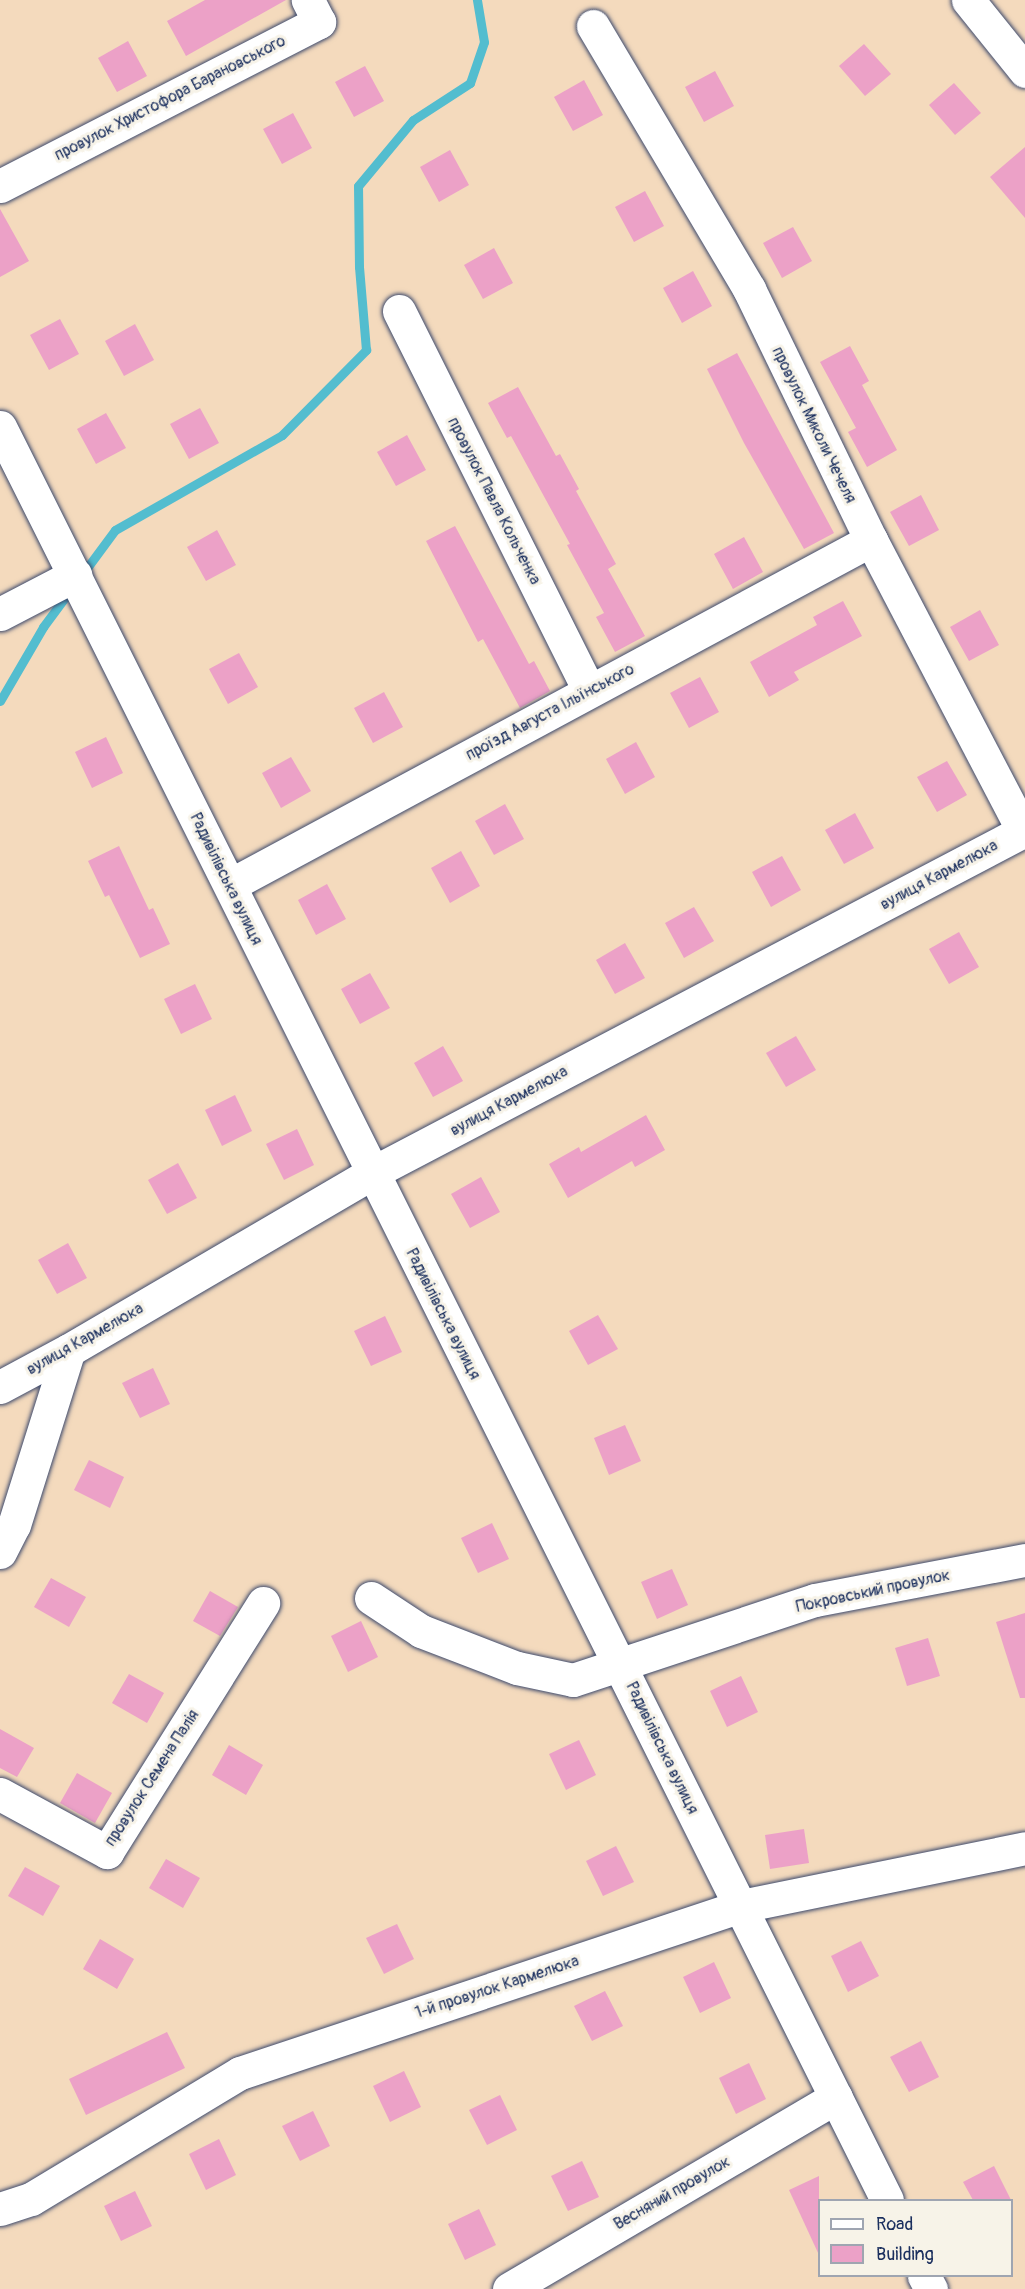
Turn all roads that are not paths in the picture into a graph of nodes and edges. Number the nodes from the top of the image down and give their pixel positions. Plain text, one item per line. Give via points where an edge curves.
1 (308, 0) edge
2 (968, 0) edge
3 (593, 26) dead end
4 (1025, 71) edge
5 (0, 186) edge
6 (399, 311) dead end
7 (0, 427) edge
8 (870, 540) junction
9 (75, 575) junction
10 (0, 614) edge
11 (589, 690) junction
12 (1024, 831) edge
13 (230, 885) junction
14 (372, 1173) junction
15 (69, 1350) junction
16 (0, 1387) edge
17 (0, 1552) edge
18 (1025, 1560) edge
19 (371, 1598) dead end
20 (263, 1603) dead end
21 (621, 1665) junction
22 (0, 1794) edge
23 (1025, 1848) edge
24 (741, 1906) junction
25 (836, 2097) junction
26 (887, 2199) edge
27 (0, 2209) edge
28 (508, 2289) edge

1 - 5 street, провулок Христофора Барановського via 319,22
2 - 4 street
3 - 8 street, провулок Миколи Чечеля via 749,289
6 - 11 street, провулок Павла Кольченка
7 - 9 street, Радивілівська вулиця
8 - 11 street, проїзд Августа Ільїнського
8 - 12 street, провулок Миколи Чечеля
9 - 10 street
9 - 13 street, Радивілівська вулиця
11 - 13 street, проїзд Августа Ільїнського
12 - 14 street, вулиця Кармелюка
13 - 14 street, Радивілівська вулиця
14 - 15 street, вулиця Кармелюка
14 - 21 street, Радивілівська вулиця
15 - 16 street, вулиця Кармелюка
15 - 17 street via 14,1525
18 - 21 street, Покровський провулок via 815,1600
19 - 21 street, Покровський провулок via 421,1630 517,1668 573,1680
20 - 22 street, провулок Семена Палія via 107,1852
21 - 24 street, Радивілівська вулиця
23 - 24 street, 1-й провулок Кармелюка
24 - 25 street, Радивілівська вулиця
24 - 27 street, 1-й провулок Кармелюка via 240,2073 31,2199
25 - 26 street, Радивілівська вулиця
25 - 28 street, Весняний провулок

